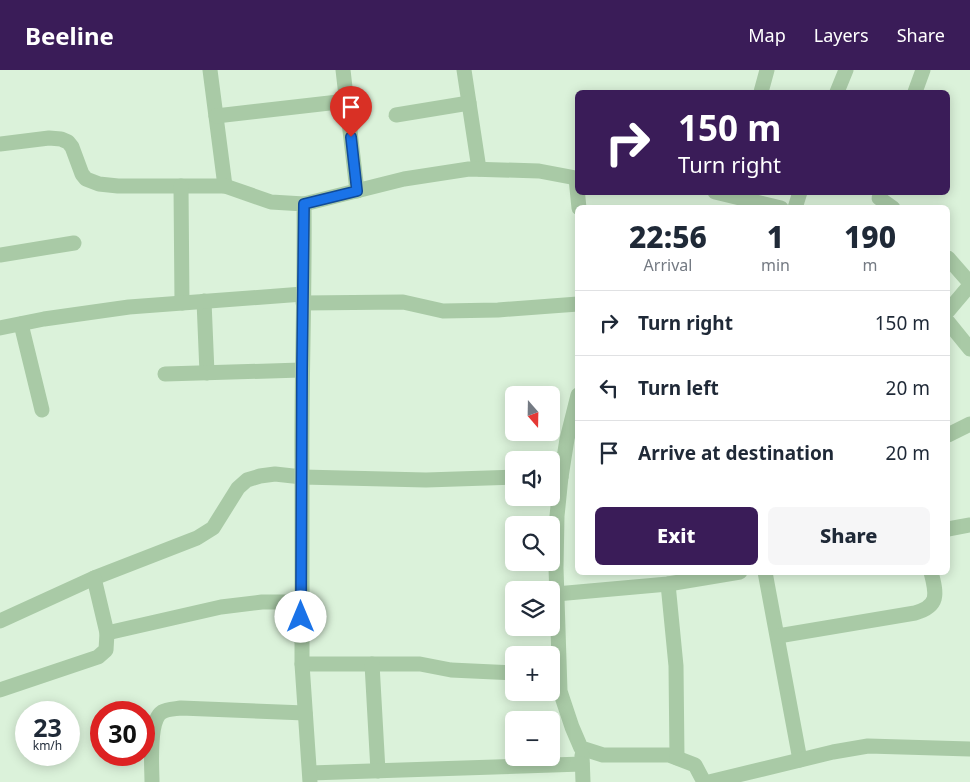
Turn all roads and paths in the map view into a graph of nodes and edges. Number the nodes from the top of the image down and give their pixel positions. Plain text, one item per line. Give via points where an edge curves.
1 (210, 70) edge
2 (343, 70) edge
3 (464, 70) edge
4 (767, 70) edge
5 (846, 70) edge
6 (923, 70) edge
7 (762, 90) edge
8 (838, 90) edge
9 (916, 90) edge
10 (347, 101) junction
11 (469, 103) junction
12 (396, 115) dead end
13 (216, 116) junction
14 (0, 144) edge
15 (479, 169) junction
16 (575, 178) edge
17 (181, 186) junction
18 (225, 186) junction
19 (357, 191) junction
20 (735, 195) edge
21 (304, 204) junction
22 (770, 205) edge
23 (74, 243) dead end
24 (0, 255) edge
25 (950, 260) edge
26 (970, 284) edge
27 (303, 298) junction
28 (204, 301) junction
29 (182, 303) junction
30 (575, 304) edge
31 (950, 309) edge
32 (21, 324) junction
33 (950, 324) edge
34 (0, 328) edge
35 (970, 349) edge
36 (302, 370) junction
37 (206, 373) junction
38 (164, 374) dead end
39 (42, 410) dead end
40 (575, 417) edge
41 (970, 424) edge
42 (950, 434) edge
43 (572, 439) edge
44 (560, 468) edge
45 (302, 477) junction
46 (505, 477) edge
47 (557, 506) edge
48 (970, 525) edge
49 (950, 529) edge
50 (722, 575) edge
51 (766, 575) edge
52 (932, 575) edge
53 (94, 578) junction
54 (556, 581) edge
55 (668, 584) junction
56 (560, 594) edge
57 (301, 602) junction
58 (0, 621) edge
59 (107, 633) junction
60 (778, 636) junction
61 (302, 664) junction
62 (372, 664) junction
63 (505, 672) edge
64 (0, 690) edge
65 (560, 691) edge
66 (305, 713) junction
67 (582, 748) junction
68 (970, 749) edge
69 (677, 758) junction
70 (800, 760) junction
71 (582, 764) junction
72 (378, 771) junction
73 (310, 777) edge
74 (152, 782) edge
75 (584, 782) edge
76 (704, 782) edge
77 (709, 782) edge

1 - 13 street
2 - 10 street
3 - 11 street
4 - 7 street
5 - 8 street
6 - 9 street
10 - 13 street
10 - 19 street
11 - 12 street
11 - 15 street
13 - 18 street
14 - 17 street via 61,139 72,147 82,174 92,183
15 - 16 street via 539,170
15 - 19 street via 404,179
17 - 18 street
17 - 29 street
18 - 21 street via 271,202
19 - 21 street
20 - 22 street
21 - 27 street
23 - 24 street
25 - 26 street
26 - 31 street
27 - 28 street
27 - 30 street via 403,302 442,311
27 - 36 street
28 - 29 street
28 - 37 street
29 - 32 street
32 - 34 street
32 - 39 street
33 - 35 street
36 - 37 street
36 - 45 street
37 - 38 street
40 - 43 street
41 - 42 street
43 - 44 street
45 - 46 street via 426,480
45 - 53 street via 275,474 247,480 238,488 213,528 196,538
45 - 57 street
47 - 54 street
48 - 49 street
50 - 55 street
51 - 60 street
52 - 60 street via 935,595 927,610
53 - 58 street
53 - 59 street
55 - 56 street
55 - 69 street via 676,666
57 - 59 street via 221,607
57 - 61 street
59 - 64 street via 106,650 98,657
60 - 70 street
61 - 62 street
61 - 66 street
62 - 63 street via 420,664 452,670
62 - 72 street
65 - 67 street
66 - 73 street
66 - 74 street via 181,708 162,712 156,718 153,730
67 - 69 street via 603,755 669,755
67 - 71 street
68 - 70 street via 868,746
69 - 76 street via 695,765
70 - 77 street
71 - 72 street
71 - 75 street
72 - 73 street

